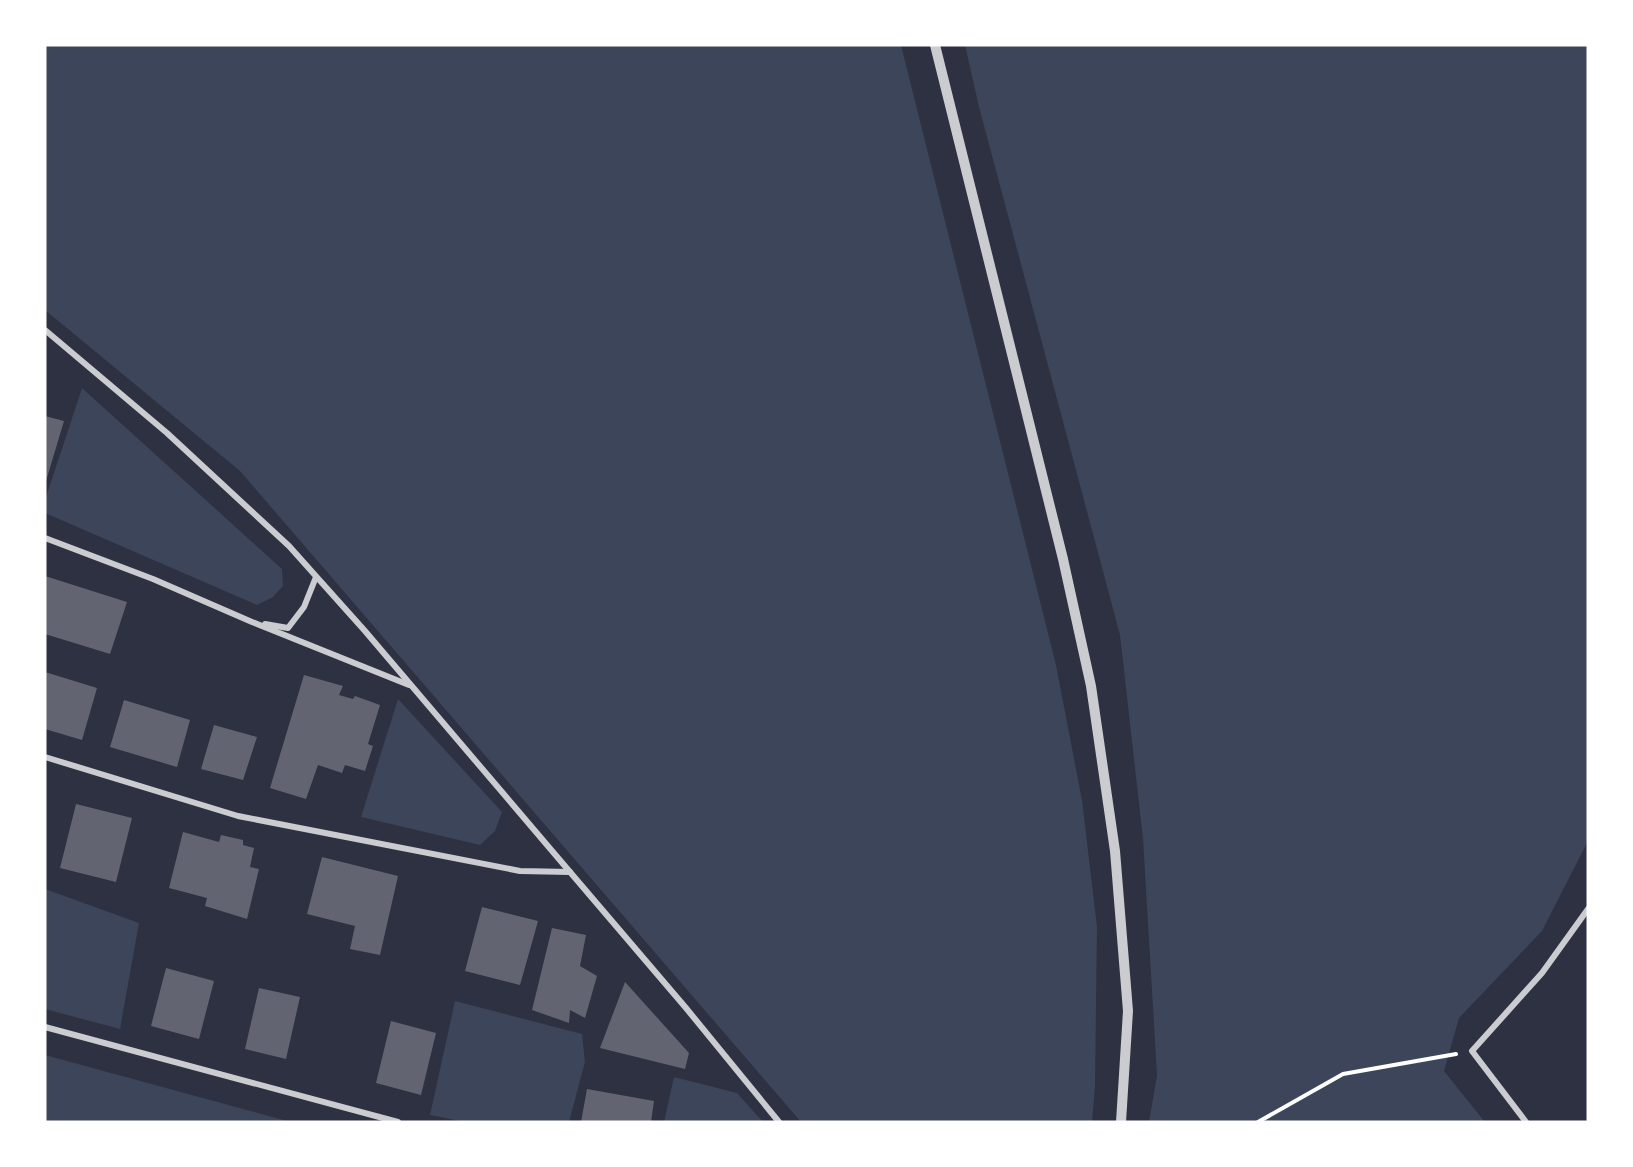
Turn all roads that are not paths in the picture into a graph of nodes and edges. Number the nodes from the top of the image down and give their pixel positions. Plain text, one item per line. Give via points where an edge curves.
1 (935, 45) edge
2 (45, 330) edge
3 (45, 538) edge
4 (316, 577) junction
5 (252, 622) junction
6 (410, 686) junction
7 (45, 757) edge
8 (570, 872) junction
9 (1588, 909) edge
10 (45, 1027) edge
11 (398, 1122) edge
12 (779, 1122) edge
13 (1120, 1122) edge
14 (1526, 1122) edge

1 - 13 street via 1091,686 1115,851 1128,1011
2 - 4 street via 167,433 289,546
3 - 5 street
4 - 5 street via 304,607 288,628
4 - 6 street
5 - 6 street
6 - 8 street
7 - 8 street via 238,816 520,872
8 - 12 street
9 - 14 street via 1542,973 1472,1051
10 - 11 street

